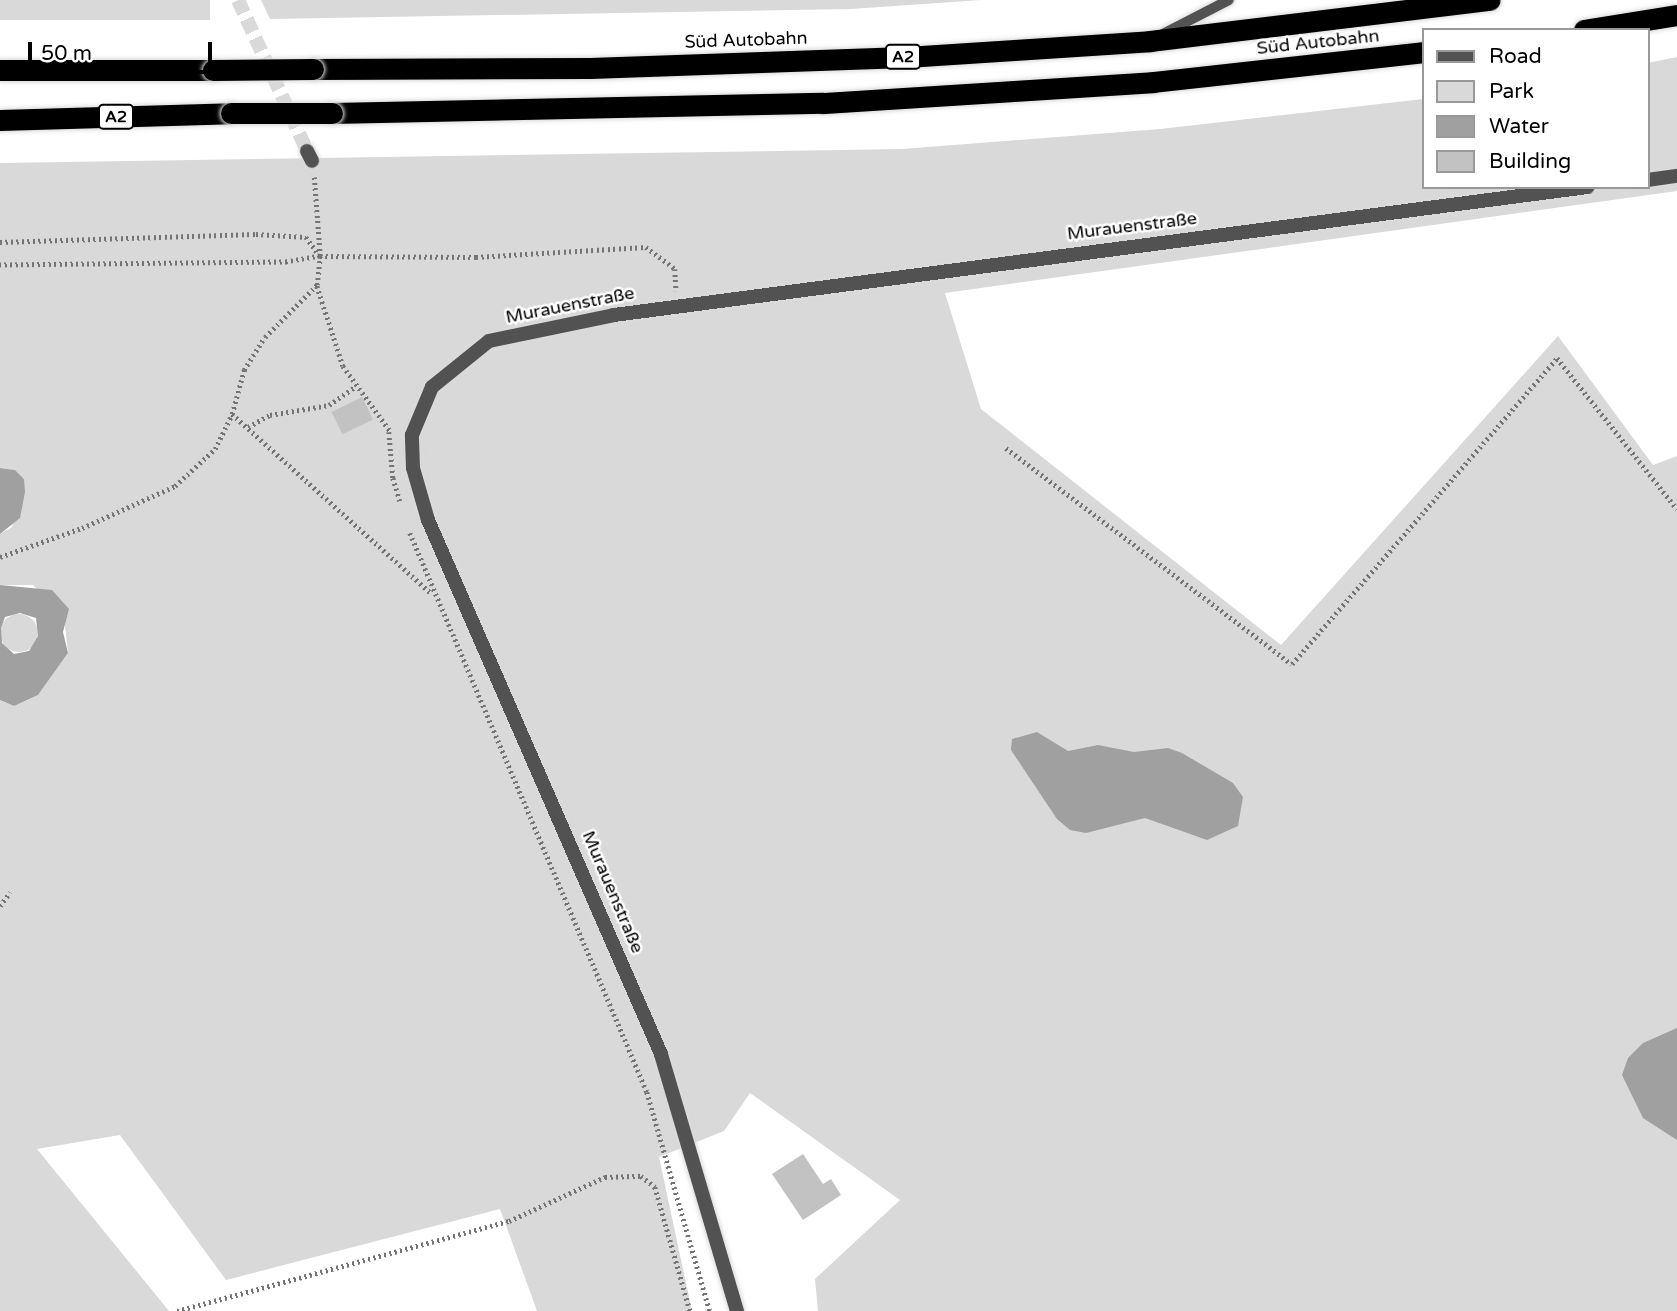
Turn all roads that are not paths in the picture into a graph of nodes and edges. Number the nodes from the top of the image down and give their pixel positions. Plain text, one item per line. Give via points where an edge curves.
1 (1229, 0) edge
2 (1490, 0) edge
3 (1677, 15) edge
4 (1596, 28) edge
5 (1150, 41) junction
6 (1422, 52) edge
7 (0, 70) edge
8 (0, 120) edge
9 (1677, 176) edge
10 (1649, 180) edge
11 (1573, 189) edge
12 (737, 1311) edge

1 - 5 lane
2 - 5 highway, Süd Autobahn / A2
3 - 4 highway
5 - 7 highway, Süd Autobahn / A2, bridge via 905,57 603,68
6 - 8 highway, Süd Autobahn / A2, bridge via 1153,82 823,103
9 - 10 street
11 - 12 street, Murauenstraße via 677,305 489,341 432,387 412,435 413,468 428,520 661,1054

